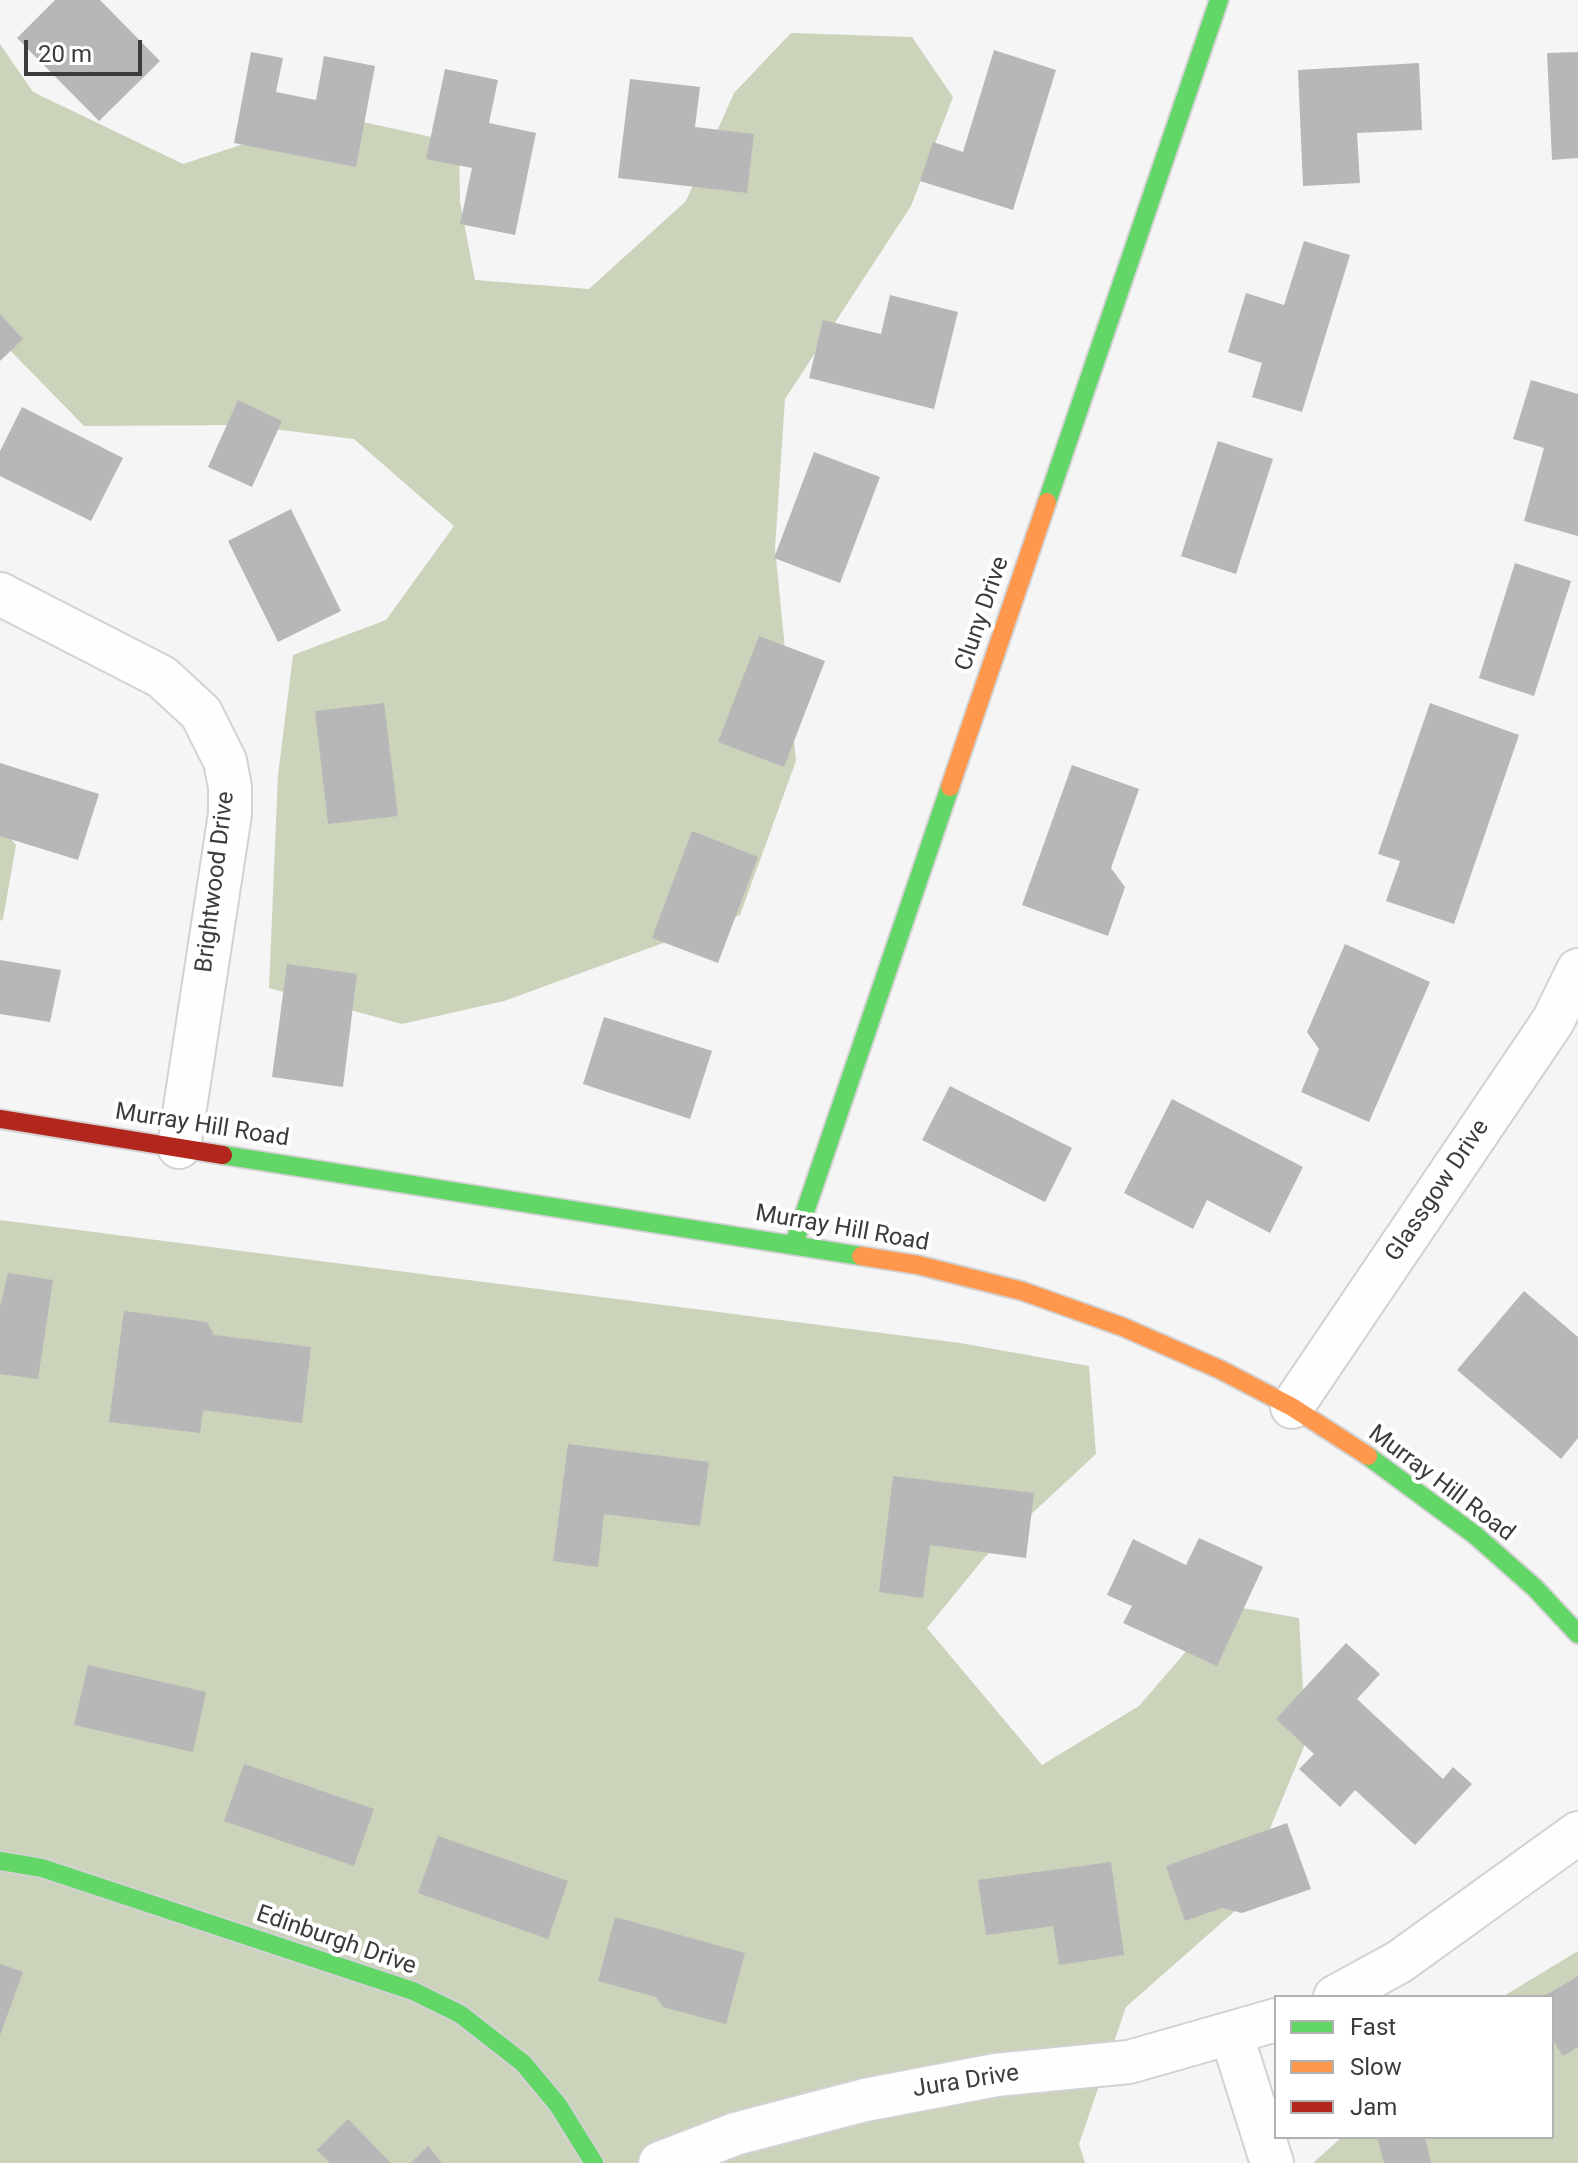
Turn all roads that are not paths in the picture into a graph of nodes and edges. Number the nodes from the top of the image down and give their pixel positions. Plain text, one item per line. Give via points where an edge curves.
1 (1219, 0) edge
2 (0, 594) edge
3 (1578, 970) edge
4 (0, 1119) edge
5 (179, 1147) junction
6 (794, 1244) junction
7 (1292, 1407) junction
8 (1578, 1634) edge
9 (1578, 1833) edge
10 (0, 1861) edge
11 (1339, 1995) edge
12 (1274, 2021) edge
13 (1231, 2033) junction
14 (594, 2163) edge
15 (660, 2163) edge
16 (1272, 2163) edge

1 - 6 street, Cluny Drive
2 - 5 street, Brightwood Drive via 162,677 201,713 225,761 230,814
3 - 7 street, Glassgow Drive via 1553,1021
4 - 5 street, Murray Hill Road
5 - 6 street, Murray Hill Road
6 - 7 street, Murray Hill Road via 918,1265 1022,1291 1123,1327
7 - 8 street, Murray Hill Road via 1390,1470 1475,1535
9 - 11 street via 1399,1962
10 - 14 street, Edinburgh Drive via 42,1868 413,1991 460,2014 523,2063 558,2105
12 - 13 street, Jura Drive
13 - 15 street, Jura Drive via 1129,2062 996,2075 865,2100 735,2134
13 - 16 street

